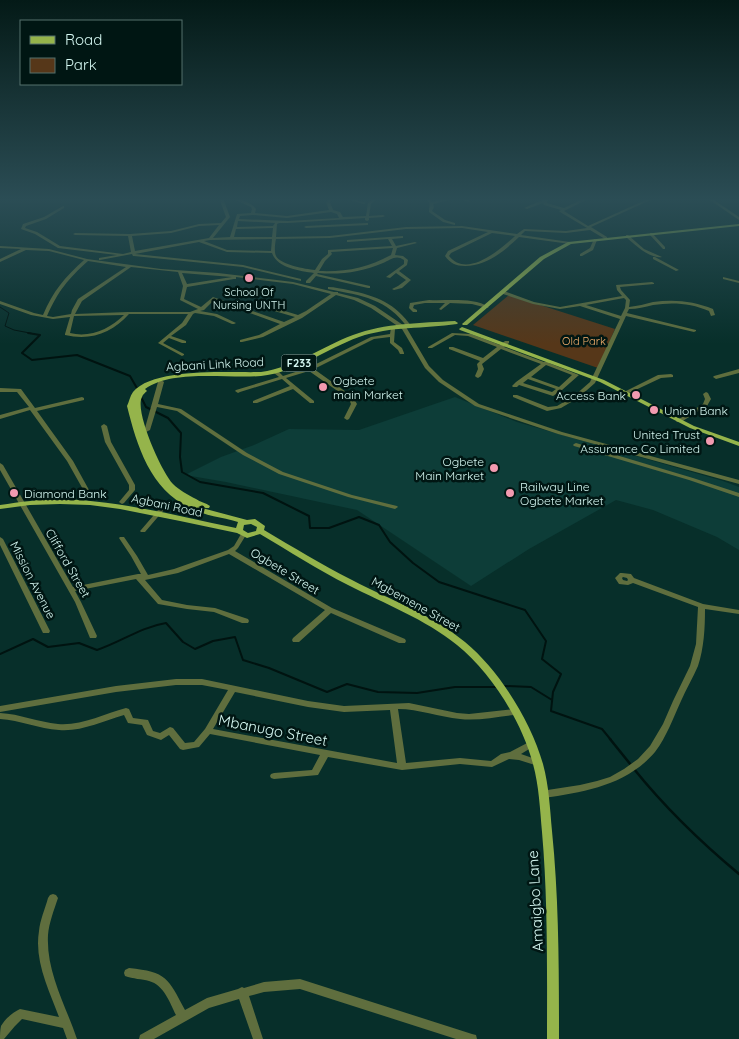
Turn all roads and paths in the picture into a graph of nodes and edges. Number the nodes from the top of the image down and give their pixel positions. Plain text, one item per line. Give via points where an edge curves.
1 (60, 246) edge
2 (132, 246) edge
3 (166, 246) edge
4 (216, 246) edge
5 (275, 246) edge
6 (461, 246) edge
7 (503, 246) edge
8 (563, 246) edge
9 (593, 246) edge
10 (639, 246) edge
11 (0, 247) edge
12 (395, 247) joint
13 (28, 248) junction
14 (349, 249) joint
15 (643, 250) junction
16 (274, 252) junction
17 (133, 253) junction
18 (127, 254) junction
19 (581, 255) dead end
20 (393, 256) junction
21 (660, 258) dead end
22 (87, 260) junction
23 (0, 261) edge
24 (130, 266) junction
25 (677, 270) dead end
26 (180, 272) junction
27 (398, 272) junction
28 (316, 274) junction
29 (388, 277) dead end
30 (240, 278) junction
31 (725, 278) dead end
32 (308, 282) junction
33 (739, 282) edge
34 (652, 283) dead end
35 (185, 286) junction
36 (368, 287) dead end
37 (394, 289) dead end
38 (502, 292) junction
39 (336, 293) junction
40 (625, 297) junction
41 (0, 302) edge
42 (448, 302) junction
43 (582, 305) junction
44 (487, 307) junction
45 (627, 308) junction
46 (202, 309) junction
47 (273, 309) dead end
48 (441, 309) dead end
49 (415, 311) dead end
50 (128, 313) junction
51 (193, 313) junction
52 (74, 315) junction
53 (713, 315) dead end
54 (45, 316) junction
55 (623, 316) junction
56 (300, 317) junction
57 (234, 323) dead end
58 (284, 324) junction
59 (461, 324) junction
60 (406, 328) junction
61 (393, 332) junction
62 (694, 332) dead end
63 (168, 337) junction
64 (184, 342) dead end
65 (242, 342) dead end
66 (504, 345) junction
67 (430, 347) dead end
68 (451, 348) dead end
69 (402, 353) dead end
70 (182, 355) dead end
71 (484, 360) junction
72 (547, 362) junction
73 (310, 369) junction
74 (739, 371) edge
75 (279, 375) junction
76 (478, 376) dead end
77 (671, 376) dead end
78 (527, 377) junction
79 (595, 377) junction
80 (716, 377) dead end
81 (161, 382) junction
82 (293, 387) junction
83 (560, 389) junction
84 (0, 390) edge
85 (238, 391) dead end
86 (139, 392) junction
87 (627, 392) junction
88 (706, 394) dead end
89 (515, 396) dead end
90 (82, 399) dead end
91 (255, 402) dead end
92 (312, 402) dead end
93 (32, 409) junction
94 (154, 409) junction
95 (0, 416) edge
96 (347, 418) dead end
97 (680, 420) junction
98 (104, 426) dead end
99 (141, 432) junction
100 (739, 443) edge
101 (576, 445) dead end
102 (0, 465) edge
103 (739, 482) edge
104 (739, 495) edge
105 (91, 499) junction
106 (20, 502) junction
107 (122, 502) junction
108 (0, 505) edge
109 (395, 507) dead end
110 (158, 512) junction
111 (243, 527) junction
112 (143, 531) dead end
113 (260, 531) junction
114 (122, 538) dead end
115 (0, 539) edge
116 (230, 551) junction
117 (142, 577) junction
118 (632, 580) dead end
119 (71, 590) junction
120 (702, 606) junction
121 (330, 610) junction
122 (739, 612) edge
123 (245, 621) dead end
124 (46, 631) dead end
125 (93, 636) dead end
126 (296, 640) dead end
127 (402, 641) dead end
128 (233, 688) junction
129 (394, 707) junction
130 (0, 709) edge
131 (514, 712) junction
132 (0, 716) edge
133 (208, 732) junction
134 (531, 744) junction
135 (325, 754) junction
136 (512, 755) junction
137 (538, 763) junction
138 (402, 767) junction
139 (274, 776) dead end
140 (544, 794) junction
141 (52, 898) dead end
142 (129, 973) dead end
143 (242, 992) junction
144 (182, 1015) junction
145 (67, 1024) junction
146 (0, 1036) edge
147 (72, 1039) edge
148 (144, 1039) edge
149 (258, 1039) edge
150 (472, 1039) edge
151 (553, 1039) edge

1 - 18 street
2 - 17 street
3 - 17 street
4 - 16 street via 227,251
5 - 16 street
6 - 7 street via 449,252 449,260 480,264
8 - 38 main road via 542,258
9 - 19 street
10 - 15 street
11 - 13 street
12 - 14 street
12 - 20 street
13 - 22 street
13 - 23 street
14 - 28 street via 329,251
15 - 21 street
15 - 25 street
16 - 28 street via 282,262
17 - 18 street
18 - 22 street
18 - 32 street via 243,266
20 - 27 street via 406,260
20 - 28 street via 359,270
22 - 24 street
22 - 54 street via 53,295
24 - 26 street
24 - 52 street via 80,300
26 - 30 street
26 - 35 street
27 - 29 street
27 - 37 street via 410,280
28 - 32 street
28 - 36 street
30 - 35 street
30 - 39 street via 293,283
31 - 33 street
32 - 60 street via 376,298 398,312
34 - 40 street via 618,286
35 - 46 street via 182,300
38 - 43 street via 549,307
38 - 44 main road
39 - 56 street
39 - 60 street via 368,304
40 - 43 street
40 - 45 street
41 - 54 street
42 - 44 street via 460,300
42 - 48 street
42 - 49 street via 431,300 415,303 411,308
43 - 55 street
44 - 59 main road
45 - 53 street via 690,303 710,310
45 - 55 street
46 - 51 street
46 - 58 street via 213,298
47 - 56 street
50 - 51 street
50 - 52 street
50 - 52 street via 118,324 101,332 72,336 67,334
51 - 57 street via 215,315
51 - 63 street
52 - 54 street
55 - 62 street
55 - 79 street
56 - 58 street
58 - 65 street
59 - 60 main road, Agbani Link Road / F233
59 - 66 main road, Agbani Link Road
60 - 61 main road, Agbani Link Road / F233
60 - 103 street via 427,367 441,382 477,404 565,434
61 - 69 street via 392,342
61 - 73 street via 373,338
61 - 75 main road, Agbani Link Road / F233 via 360,337
63 - 64 street
63 - 70 street via 160,343
66 - 67 street via 456,334
66 - 71 street
66 - 72 main road
66 - 79 main road
68 - 71 street
71 - 76 street via 478,364 481,369
72 - 78 street
72 - 79 main road
72 - 83 street via 576,375
73 - 75 street
73 - 96 street via 351,398 354,404
74 - 80 street
75 - 81 main road, Agbani Link Road / F233
75 - 82 street
75 - 85 street
75 - 86 main road, Agbani Link Road / F233 via 169,377 156,380
77 - 87 street via 660,376
78 - 83 street
78 - 83 street via 516,385 551,394
79 - 87 main road
79 - 89 street via 576,397 552,409
81 - 86 main road, Agbani Link Road / F233
81 - 94 street
82 - 91 street
82 - 92 street
84 - 93 street via 18,390
86 - 99 main road via 137,411
87 - 97 main road
88 - 97 street via 705,405
90 - 93 street
93 - 95 street
93 - 105 street via 70,461
94 - 99 street via 148,429
94 - 109 street via 179,410 245,454 281,473
97 - 100 main road
98 - 107 street via 108,442 132,485 132,490
99 - 111 main road via 172,486 201,505 240,516
101 - 104 street
102 - 106 street, Clifford Street
105 - 106 main road, Agbani Road via 52,498
105 - 107 main road, Agbani Road
106 - 108 main road, Agbani Road
106 - 110 main road, Agbani Road via 98,503
106 - 119 street, Clifford Street
107 - 110 main road, Agbani Road
110 - 111 main road, Agbani Road
110 - 112 street
111 - 113 main road via 251,536
111 - 113 main road via 260,525
111 - 116 street via 236,547
113 - 131 main road, Mgbemene Street via 462,644 485,668
114 - 117 street
115 - 124 street, Mission Avenue
116 - 117 street via 176,570
116 - 121 street, Ogbete Street
117 - 119 street
117 - 123 street via 160,602 215,610
118 - 120 street
119 - 125 street, Clifford Street
120 - 122 street
120 - 140 street via 694,665 663,733 649,753 636,766 602,784
121 - 126 street
121 - 127 street, Ogbete Street
128 - 129 street via 344,709
128 - 130 street via 202,682 176,682
128 - 133 street
129 - 131 street via 409,706 469,717
129 - 138 street
131 - 134 main road, Mgbemene Street
132 - 133 street, Mbanugo Street via 57,727 86,724 126,711 132,722 145,722 150,733 161,737 170,730 183,747 196,745
133 - 135 street, Mbanugo Street
134 - 136 street, Mbanugo Street
134 - 137 main road, Mgbemene Street
135 - 138 street, Mbanugo Street
135 - 139 street via 315,773
136 - 137 street
136 - 138 street, Mbanugo Street via 502,756 492,764 460,762
137 - 140 main road, Amaigbo Lane
140 - 151 main road, Amaigbo Lane via 551,886
141 - 145 street via 43,938 51,988
142 - 144 street via 157,977
143 - 144 street via 206,1002
143 - 149 street
143 - 150 street via 264,987 306,985
144 - 148 street
145 - 146 street via 20,1014
145 - 147 street

